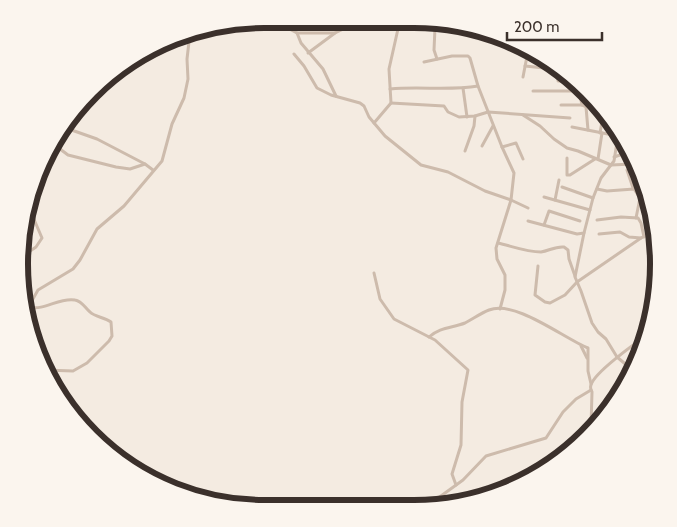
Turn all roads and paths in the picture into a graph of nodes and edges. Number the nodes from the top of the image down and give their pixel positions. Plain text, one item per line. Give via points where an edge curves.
1 (288, 28) edge
2 (345, 28) edge
3 (398, 28) edge
4 (435, 28) edge
5 (297, 33) junction
6 (335, 33) junction
7 (189, 40) edge
8 (308, 53) junction
9 (294, 54) dead end
10 (527, 57) edge
11 (437, 59) junction
12 (424, 62) dead end
13 (526, 66) junction
14 (543, 66) edge
15 (524, 76) dead end
16 (478, 86) junction
17 (463, 88) junction
18 (390, 89) junction
19 (533, 91) dead end
20 (574, 91) edge
21 (336, 96) junction
22 (580, 97) edge
23 (391, 103) junction
24 (561, 104) dead end
25 (582, 105) junction
26 (488, 112) junction
27 (523, 115) junction
28 (475, 116) junction
29 (467, 117) junction
30 (570, 118) dead end
31 (602, 122) edge
32 (374, 124) junction
33 (494, 125) junction
34 (572, 127) dead end
35 (69, 129) edge
36 (588, 130) junction
37 (601, 133) junction
38 (611, 134) edge
39 (616, 143) edge
40 (482, 146) dead end
41 (502, 147) junction
42 (58, 148) edge
43 (465, 150) dead end
44 (622, 154) edge
45 (614, 157) junction
46 (567, 158) dead end
47 (523, 159) dead end
48 (597, 159) junction
49 (145, 164) junction
50 (628, 164) edge
51 (611, 165) junction
52 (153, 170) junction
53 (628, 170) dead end
54 (559, 180) dead end
55 (562, 187) dead end
56 (633, 188) junction
57 (597, 189) junction
58 (544, 197) dead end
59 (593, 198) junction
60 (640, 198) edge
61 (640, 198) edge
62 (511, 200) junction
63 (555, 200) junction
64 (528, 208) dead end
65 (590, 210) junction
66 (33, 212) edge
67 (33, 217) joint
68 (636, 218) junction
69 (597, 220) dead end
70 (528, 221) dead end
71 (580, 221) dead end
72 (544, 225) junction
73 (584, 233) junction
74 (599, 234) dead end
75 (647, 234) edge
76 (642, 237) junction
77 (498, 244) junction
78 (28, 252) edge
79 (538, 266) dead end
80 (374, 273) dead end
81 (575, 277) junction
82 (577, 282) junction
83 (31, 302) edge
84 (32, 307) edge
85 (500, 309) junction
86 (429, 337) junction
87 (635, 344) edge
88 (617, 357) junction
89 (626, 365) edge
90 (53, 370) edge
91 (591, 384) junction
92 (591, 390) junction
93 (591, 419) edge
94 (456, 485) junction
95 (438, 498) edge

1 - 5 street
2 - 6 street
3 - 18 street via 390,69
4 - 11 street
5 - 6 street
5 - 8 street
6 - 8 street
7 - 52 street via 184,98 172,124 165,154 160,165
8 - 21 street via 323,68
9 - 21 street via 317,88
10 - 13 street
11 - 12 street
11 - 16 street via 468,56
13 - 14 street
13 - 15 street
16 - 17 street
16 - 26 street
17 - 18 street
17 - 29 street
18 - 23 street
19 - 20 street
21 - 32 street via 360,103
22 - 25 street
23 - 29 street via 444,106 452,115
23 - 32 street
24 - 25 street
25 - 36 street via 587,108
26 - 27 street
26 - 28 street
26 - 33 street
27 - 30 street
27 - 48 street via 567,148
28 - 29 street
28 - 43 street
31 - 37 street
32 - 62 street via 395,146 421,165 448,172
33 - 40 street
33 - 41 street
34 - 36 street
35 - 49 street via 97,138
36 - 37 street
37 - 38 street
37 - 48 street
39 - 45 street
41 - 47 street via 516,143
41 - 62 street via 514,173
42 - 49 street via 68,155 116,167 130,169
44 - 45 street
45 - 51 street
46 - 48 street via 567,175
48 - 51 street
49 - 52 street
50 - 51 street
51 - 57 street
52 - 83 street via 124,206 97,229 72,269 38,290
53 - 56 street
54 - 63 street
55 - 59 street
56 - 57 street
56 - 60 street
57 - 59 street
58 - 63 street
59 - 65 street
61 - 68 street
62 - 64 street
62 - 77 street
63 - 65 street
65 - 73 street
66 - 67 street
67 - 78 street via 42,238
68 - 69 street
68 - 76 street via 641,223
70 - 72 street
71 - 72 street via 549,211
72 - 73 street
73 - 81 street
74 - 76 street via 620,232
75 - 76 street
76 - 82 street
77 - 81 street via 539,252 564,247 568,250
77 - 85 street via 496,254 504,271 505,284
79 - 82 street via 535,295 548,303 565,295
80 - 86 street via 380,299 394,319
81 - 82 street
82 - 88 street via 592,323
84 - 90 street via 74,300 111,322 110,341 87,362 74,371
85 - 86 street via 489,310
85 - 91 street via 531,317 588,348
86 - 94 street via 468,370 462,402 461,445 452,474
87 - 88 street
88 - 89 street
88 - 91 street
91 - 92 street
92 - 93 street
92 - 94 street via 563,412 546,438 486,456
94 - 95 street

